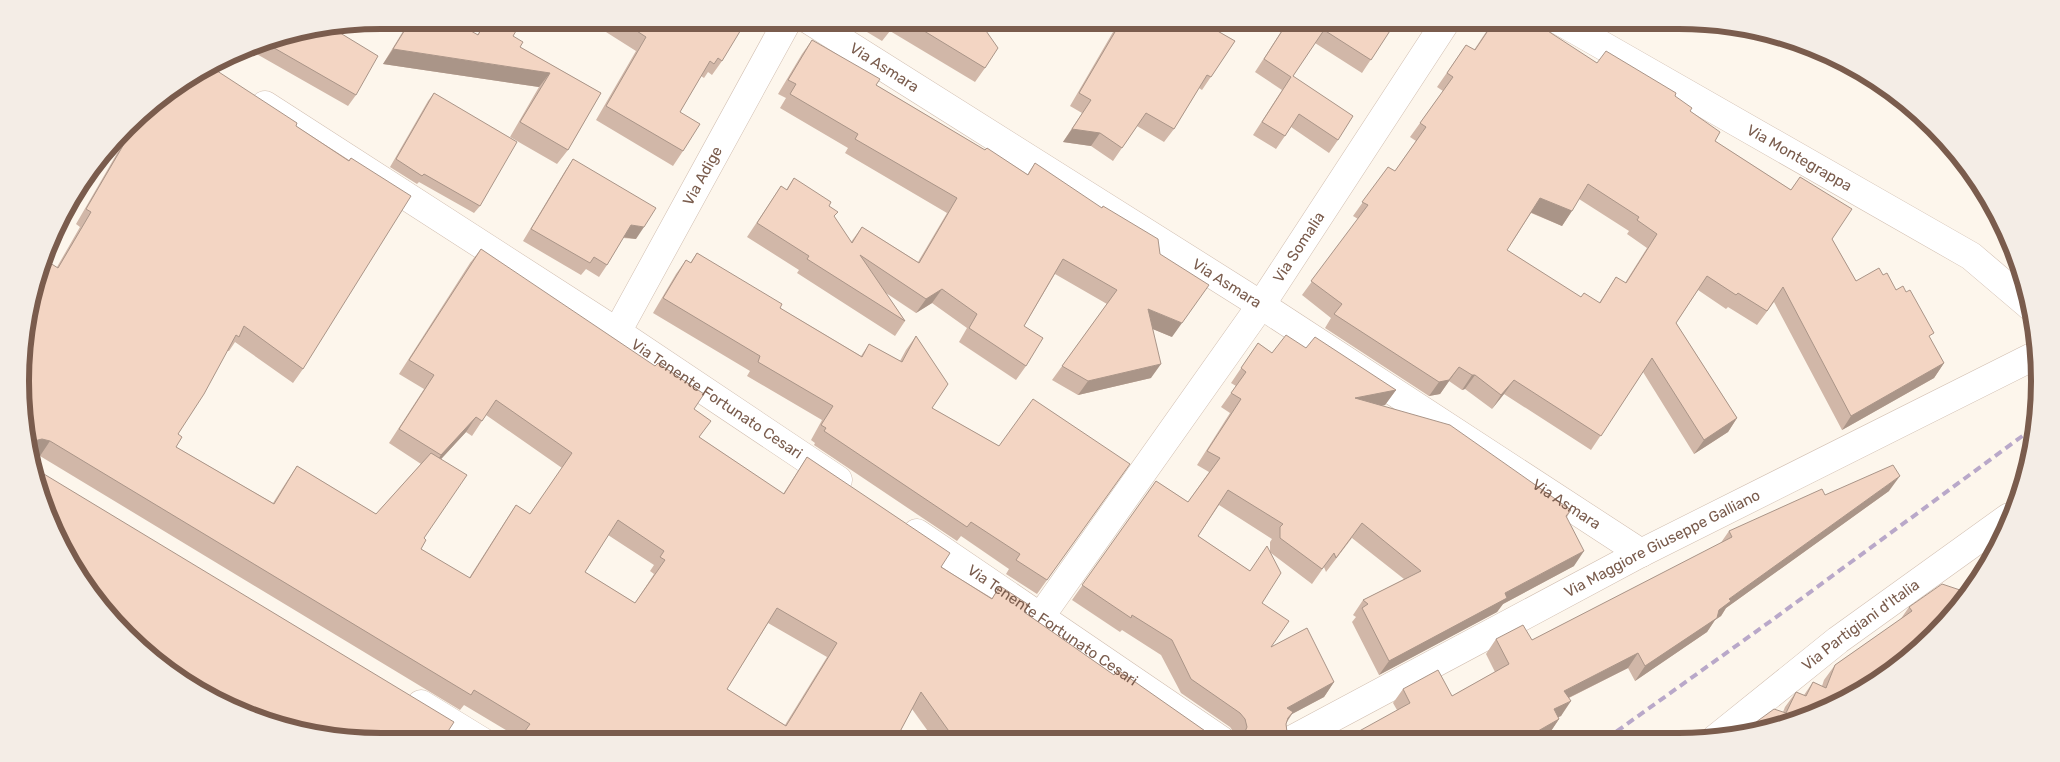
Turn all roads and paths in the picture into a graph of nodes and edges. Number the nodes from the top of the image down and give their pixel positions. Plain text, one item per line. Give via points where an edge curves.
1 (783, 29) edge
2 (822, 29) edge
3 (1441, 29) edge
4 (1574, 29) edge
5 (247, 93) edge
6 (2021, 298) edge
7 (1261, 305) junction
8 (617, 332) junction
9 (2030, 358) edge
10 (862, 496) edge
11 (894, 518) edge
12 (2002, 521) edge
13 (1641, 553) junction
14 (1041, 616) junction
15 (398, 690) edge
16 (1727, 730) edge
17 (469, 733) edge
18 (1211, 733) edge
19 (1304, 733) edge

1 - 8 street, Via Adige
2 - 7 street, Via Asmara
3 - 7 street, Via Somalia
4 - 6 street, Via Montegrappa via 1971,256
5 - 8 street, Via Tenente Fortunato Cesari
7 - 13 street, Via Asmara
7 - 14 street, Via Somalia
8 - 10 street, Via Tenente Fortunato Cesari
9 - 13 street, Via Maggiore Giuseppe Galliano
11 - 14 street, Via Tenente Fortunato Cesari
12 - 16 street, Via Partigiani d'Italia via 1838,640
13 - 19 street, Via Maggiore Giuseppe Galliano
14 - 18 street, Via Tenente Fortunato Cesari
15 - 17 street

